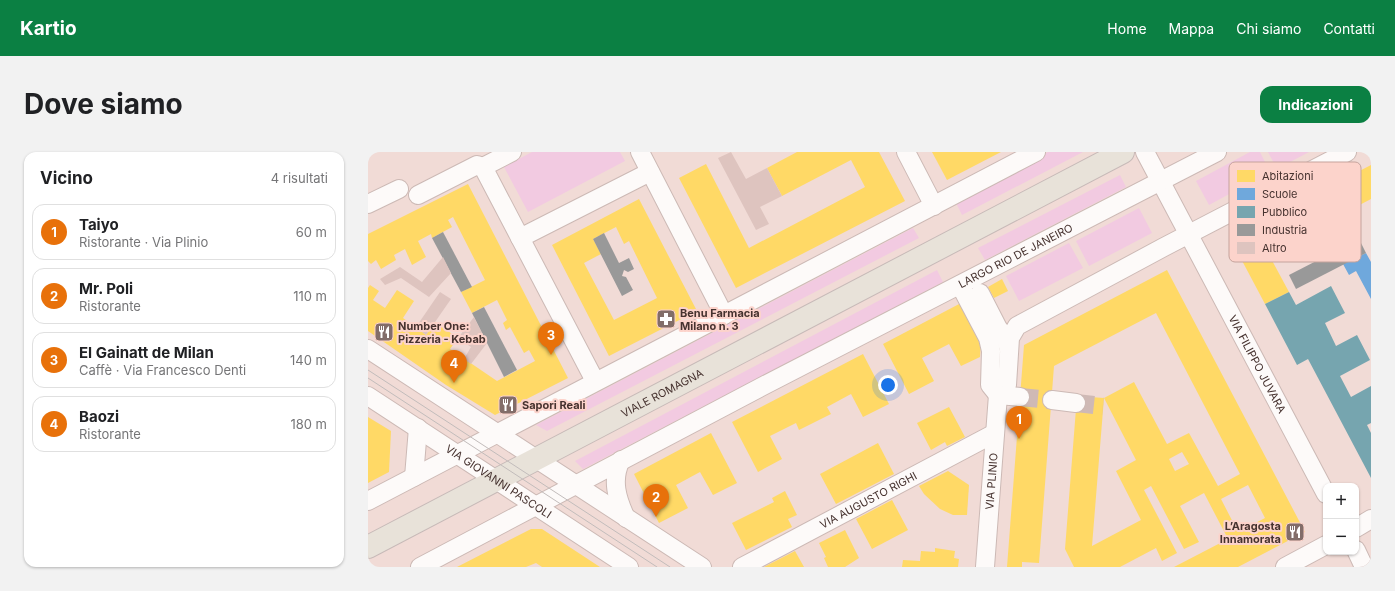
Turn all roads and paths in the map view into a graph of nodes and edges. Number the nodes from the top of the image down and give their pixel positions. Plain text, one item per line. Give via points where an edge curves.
1 (512, 152) edge
2 (640, 152) edge
3 (906, 152) edge
4 (1036, 152) edge
5 (1123, 152) edge
6 (1145, 152) edge
7 (1217, 152) edge
8 (1347, 152) edge
9 (1328, 162) edge
10 (483, 167) junction
11 (650, 172) junction
12 (1160, 182) junction
13 (399, 189) dead end
14 (418, 196) dead end
15 (368, 204) edge
16 (934, 206) junction
17 (1229, 214) edge
18 (1188, 235) junction
19 (520, 238) junction
20 (960, 285) junction
21 (980, 293) dead end
22 (724, 315) junction
23 (998, 328) junction
24 (1009, 349) junction
25 (368, 350) edge
26 (990, 365) junction
27 (595, 381) junction
28 (998, 394) junction
29 (368, 396) edge
30 (1020, 397) tunnel mouth
31 (1052, 400) tunnel mouth
32 (1076, 403) tunnel mouth
33 (418, 428) junction
34 (995, 433) junction
35 (496, 434) junction
36 (458, 454) junction
37 (536, 459) junction
38 (621, 460) junction
39 (414, 477) junction
40 (497, 480) junction
41 (574, 484) junction
42 (1323, 488) edge
43 (368, 501) edge
44 (535, 505) junction
45 (626, 518) junction
46 (1371, 519) edge
47 (1359, 526) edge
48 (368, 547) edge
49 (1323, 547) edge
50 (1358, 555) edge
51 (420, 567) edge
52 (629, 567) edge
53 (702, 567) edge
54 (742, 567) edge
55 (985, 567) edge
56 (1285, 567) edge
57 (1364, 567) edge

1 - 10 street
2 - 11 street
3 - 16 street
4 - 16 street
5 - 37 main road, VIALE ROMAGNA
6 - 12 street
7 - 12 street, LARGO RIO DE JANEIRO
8 - 9 street
10 - 14 street via 477,165
10 - 19 street
11 - 19 street
11 - 22 street
12 - 18 street
12 - 20 street, LARGO RIO DE JANEIRO
13 - 15 street
16 - 22 street
17 - 18 street
18 - 24 street via 1016,326 1010,338
18 - 42 street, VIA FILIPPO JUVARA
19 - 27 street
20 - 26 street, LARGO RIO DE JANEIRO via 988,338 991,351
20 - 38 street
21 - 23 street
22 - 27 street
23 - 24 street via 1005,337
23 - 26 street via 998,356
24 - 28 street via 1007,385
25 - 35 street
26 - 28 street, LARGO RIO DE JANEIRO via 990,385
27 - 35 street
28 - 30 street
28 - 34 street, VIA PLINIO
29 - 33 street, VIA GIOVANNI PASCOLI
31 - 32 street
33 - 36 street, VIA GIOVANNI PASCOLI
33 - 39 street
34 - 54 street, VIA AUGUSTO RIGHI
34 - 55 street, VIA PLINIO
35 - 36 street
35 - 37 street
36 - 39 street
36 - 40 street, VIA GIOVANNI PASCOLI
37 - 40 main road, VIALE ROMAGNA
37 - 41 street
38 - 41 street
38 - 45 street via 615,484
39 - 43 street
40 - 44 street, VIA GIOVANNI PASCOLI
40 - 48 main road, VIALE ROMAGNA
41 - 44 street
41 - 45 street
44 - 51 street
44 - 52 street, VIA GIOVANNI PASCOLI
45 - 53 street
46 - 47 street
49 - 56 street
50 - 57 street

